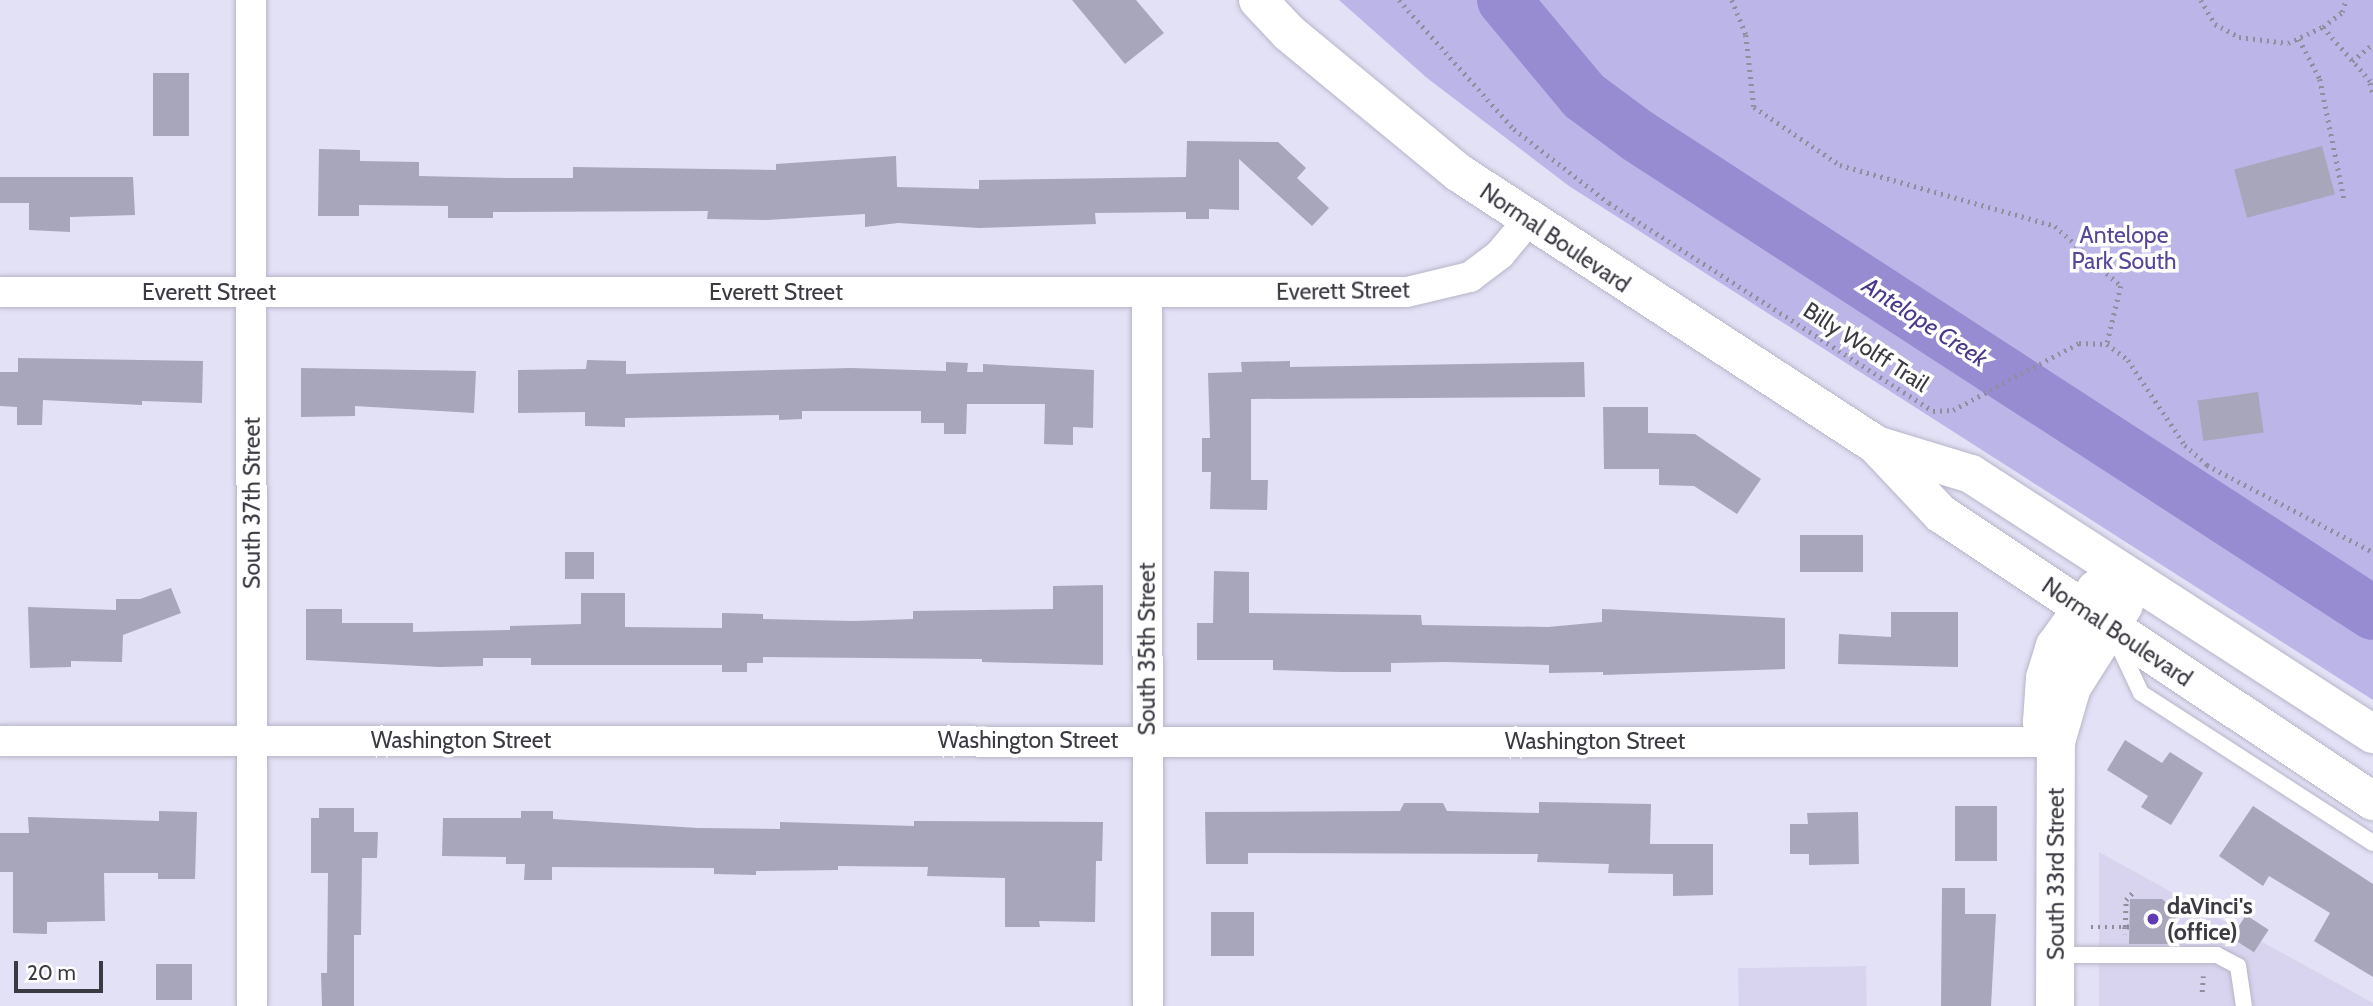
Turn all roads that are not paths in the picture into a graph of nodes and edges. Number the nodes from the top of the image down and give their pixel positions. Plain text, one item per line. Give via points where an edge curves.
1 (251, 0) edge
2 (1258, 0) edge
3 (1527, 222) junction
4 (0, 292) edge
5 (251, 292) junction
6 (1147, 292) junction
7 (1876, 445) junction
8 (2126, 575) junction
9 (2096, 618) junction
10 (2373, 734) edge
11 (252, 740) junction
12 (1147, 740) junction
13 (0, 741) edge
14 (2056, 742) junction
15 (2373, 801) edge
16 (2373, 843) edge
17 (2055, 955) junction
18 (253, 1006) edge
19 (1148, 1006) edge
20 (2055, 1006) edge
21 (2244, 1006) edge

1 - 5 street, South 37th Street
2 - 3 main road, Normal Boulevard via 1289,33 1379,109
3 - 6 street, Everett Street via 1500,254 1470,277 1429,289
3 - 7 main road, Normal Boulevard
4 - 5 street, Everett Street
5 - 6 street, Everett Street
5 - 11 street, South 37th Street
6 - 12 street, South 35th Street
7 - 8 main road, Normal Boulevard via 1971,474
7 - 9 main road, Normal Boulevard via 1941,514
8 - 9 main road, South 33rd Street
8 - 10 main road, Normal Boulevard
9 - 14 main road, South 33rd Street via 2055,646 2042,691 2042,722
9 - 15 main road, Normal Boulevard
9 - 16 lane via 2141,693
11 - 12 street, Washington Street
11 - 13 street, Washington Street
11 - 18 street, South 37th Street
12 - 14 street, Washington Street
12 - 19 street, South 35th Street
14 - 17 main road, South 33rd Street
17 - 20 main road, South 33rd Street
17 - 21 lane via 2217,955 2238,966

